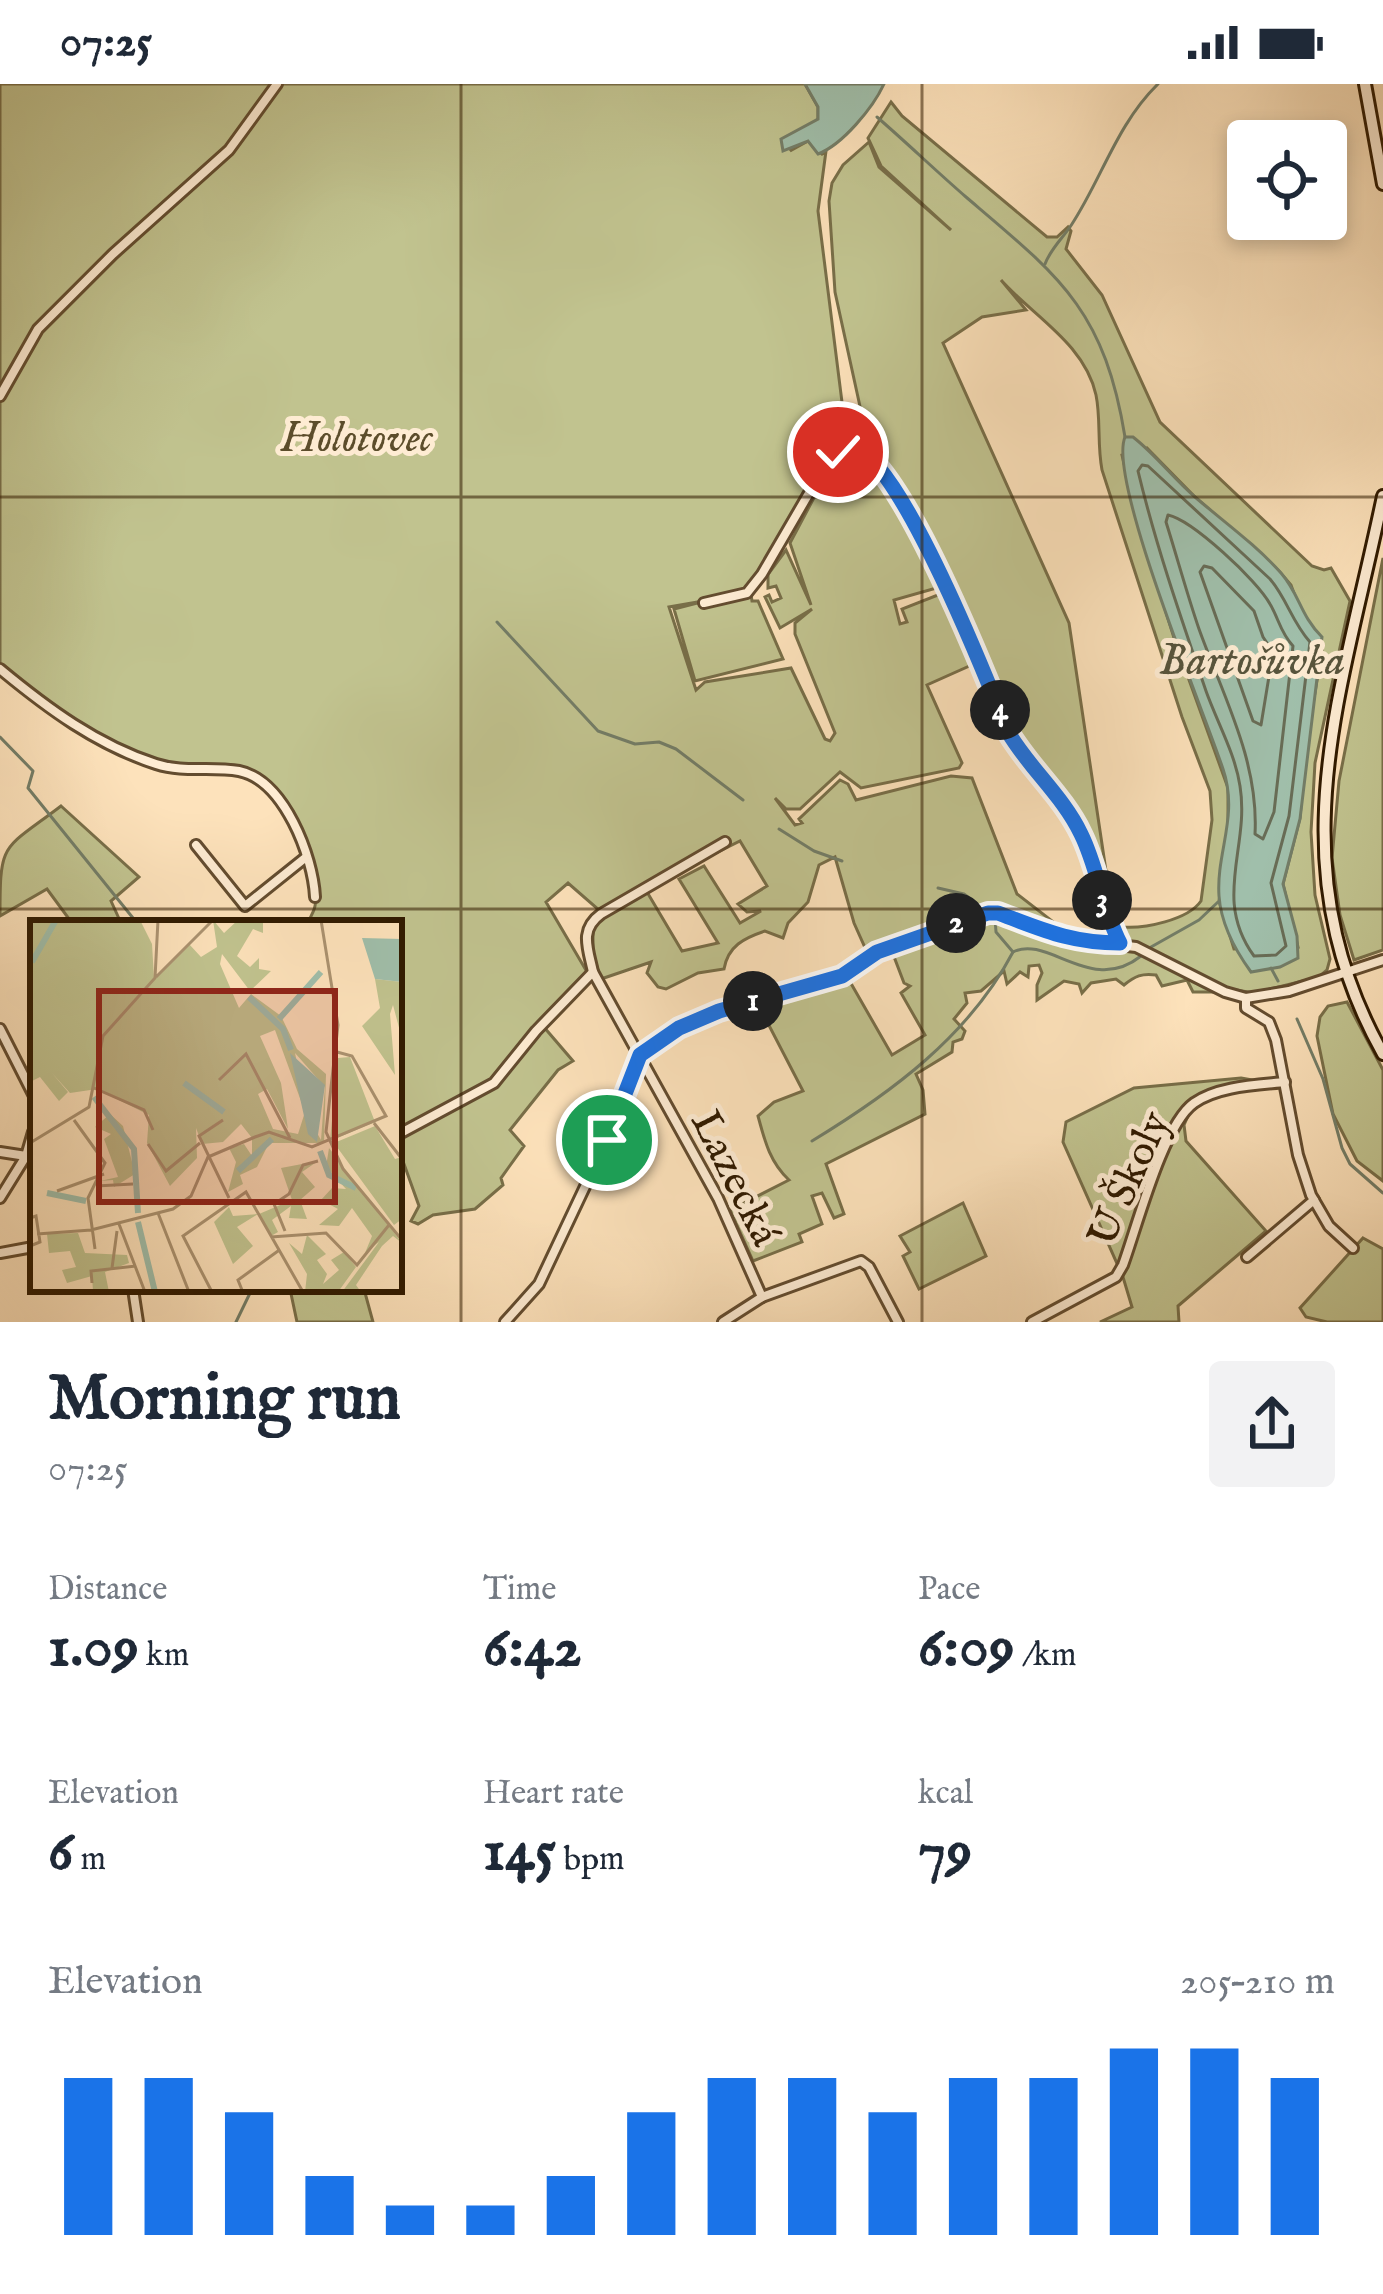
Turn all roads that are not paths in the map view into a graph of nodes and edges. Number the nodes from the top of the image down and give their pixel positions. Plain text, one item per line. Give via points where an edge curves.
1 (277, 84) edge
2 (1364, 84) edge
3 (1383, 184) edge
4 (0, 396) edge
5 (1383, 496) edge
6 (704, 602) dead end
7 (0, 669) edge
8 (725, 842) dead end
9 (196, 845) dead end
10 (304, 858) junction
11 (315, 897) dead end
12 (1120, 943) junction
13 (1383, 960) edge
14 (593, 972) junction
15 (1347, 973) junction
16 (1246, 998) junction
17 (0, 1029) edge
18 (1383, 1054) edge
19 (640, 1055) junction
20 (1285, 1082) junction
21 (30, 1088) edge
22 (402, 1132) edge
23 (30, 1142) edge
24 (0, 1152) edge
25 (26, 1156) junction
26 (0, 1198) edge
27 (1314, 1200) junction
28 (30, 1248) edge
29 (1353, 1248) dead end
30 (0, 1253) edge
31 (1247, 1257) dead end
32 (133, 1292) edge
33 (761, 1297) junction
34 (138, 1322) edge
35 (505, 1322) edge
36 (723, 1322) edge
37 (898, 1322) edge
38 (1032, 1322) edge

1 - 4 street via 229,150 38,329
2 - 3 street
5 - 15 street via 1322,807 1328,908
6 - 12 street via 747,593 830,457 862,452 946,579 1022,755 1084,838
7 - 10 street via 47,709 136,757 260,779 289,810
8 - 14 street via 589,923
9 - 10 street via 245,906
10 - 11 street
12 - 16 street
12 - 19 street via 1059,938 988,913 877,952 842,976 719,1011
13 - 15 street
14 - 19 street, Lazecká
14 - 22 street via 494,1083
15 - 16 street
15 - 18 street
16 - 20 street via 1246,1008 1269,1022
17 - 21 street
19 - 33 street, Lazecká
19 - 35 street via 539,1284
20 - 27 street
20 - 38 street, U Školy via 1196,1101 1173,1127 1116,1276
23 - 25 street
24 - 25 street
25 - 26 street
27 - 29 street
27 - 31 street
28 - 30 street
32 - 34 street
33 - 36 street
33 - 37 street, Lazecká via 861,1262

